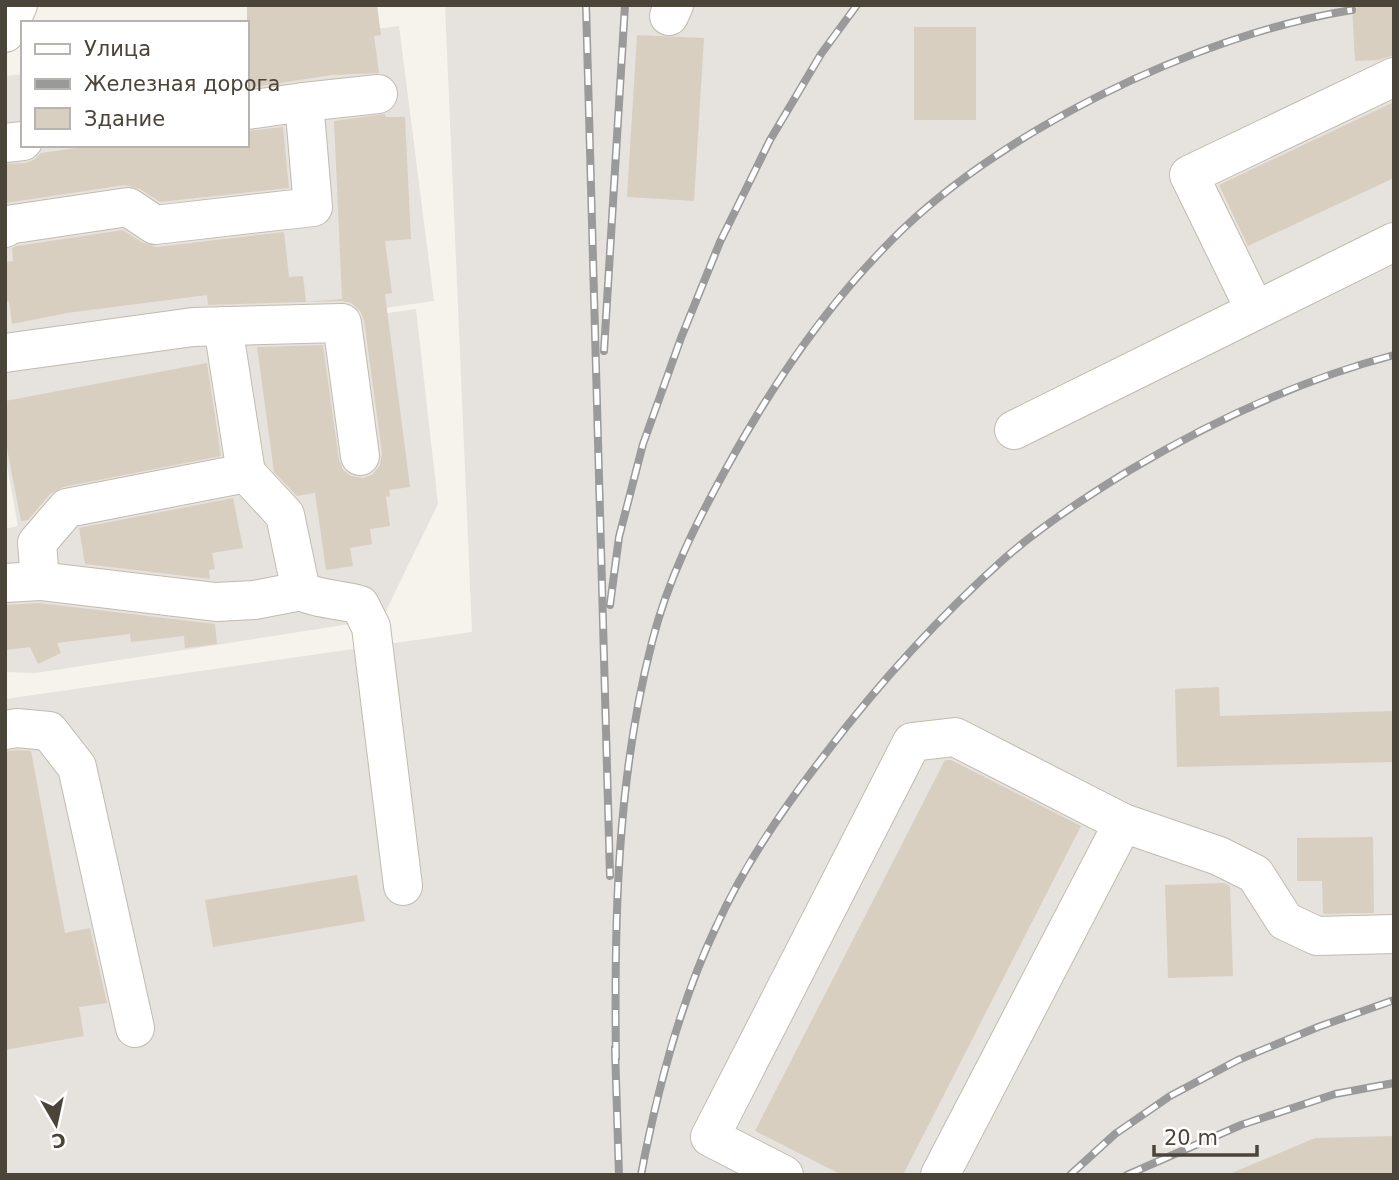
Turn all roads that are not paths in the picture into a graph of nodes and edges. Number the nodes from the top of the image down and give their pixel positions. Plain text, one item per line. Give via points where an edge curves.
1 (18, 5) edge
2 (5, 33) edge
3 (1394, 77) edge
4 (378, 94) dead end
5 (304, 102) junction
6 (248, 110) edge
7 (5, 229) edge
8 (1394, 242) edge
9 (1255, 310) junction
10 (223, 326) junction
11 (5, 352) edge
12 (1014, 429) dead end
13 (360, 456) dead end
14 (246, 472) junction
15 (23, 582) edge
16 (301, 591) junction
17 (5, 730) edge
18 (1123, 823) junction
19 (404, 886) dead end
20 (1394, 934) edge
21 (135, 1028) dead end
22 (784, 1175) edge
23 (940, 1175) edge

1 - 2 lane
3 - 9 lane via 1189,175
4 - 5 lane
5 - 6 lane
5 - 7 lane via 313,207 155,226 128,207 7,225
8 - 9 lane
9 - 12 lane
10 - 11 lane
10 - 13 lane via 342,323
10 - 14 lane
14 - 15 lane via 67,508 37,543
14 - 16 lane via 285,515
15 - 16 lane via 216,602
16 - 19 lane via 360,605 371,627
17 - 21 lane via 49,731 77,766
18 - 20 lane via 1220,856 1255,874 1285,921 1317,936
18 - 22 lane via 955,737 912,742 710,1137
18 - 23 lane

